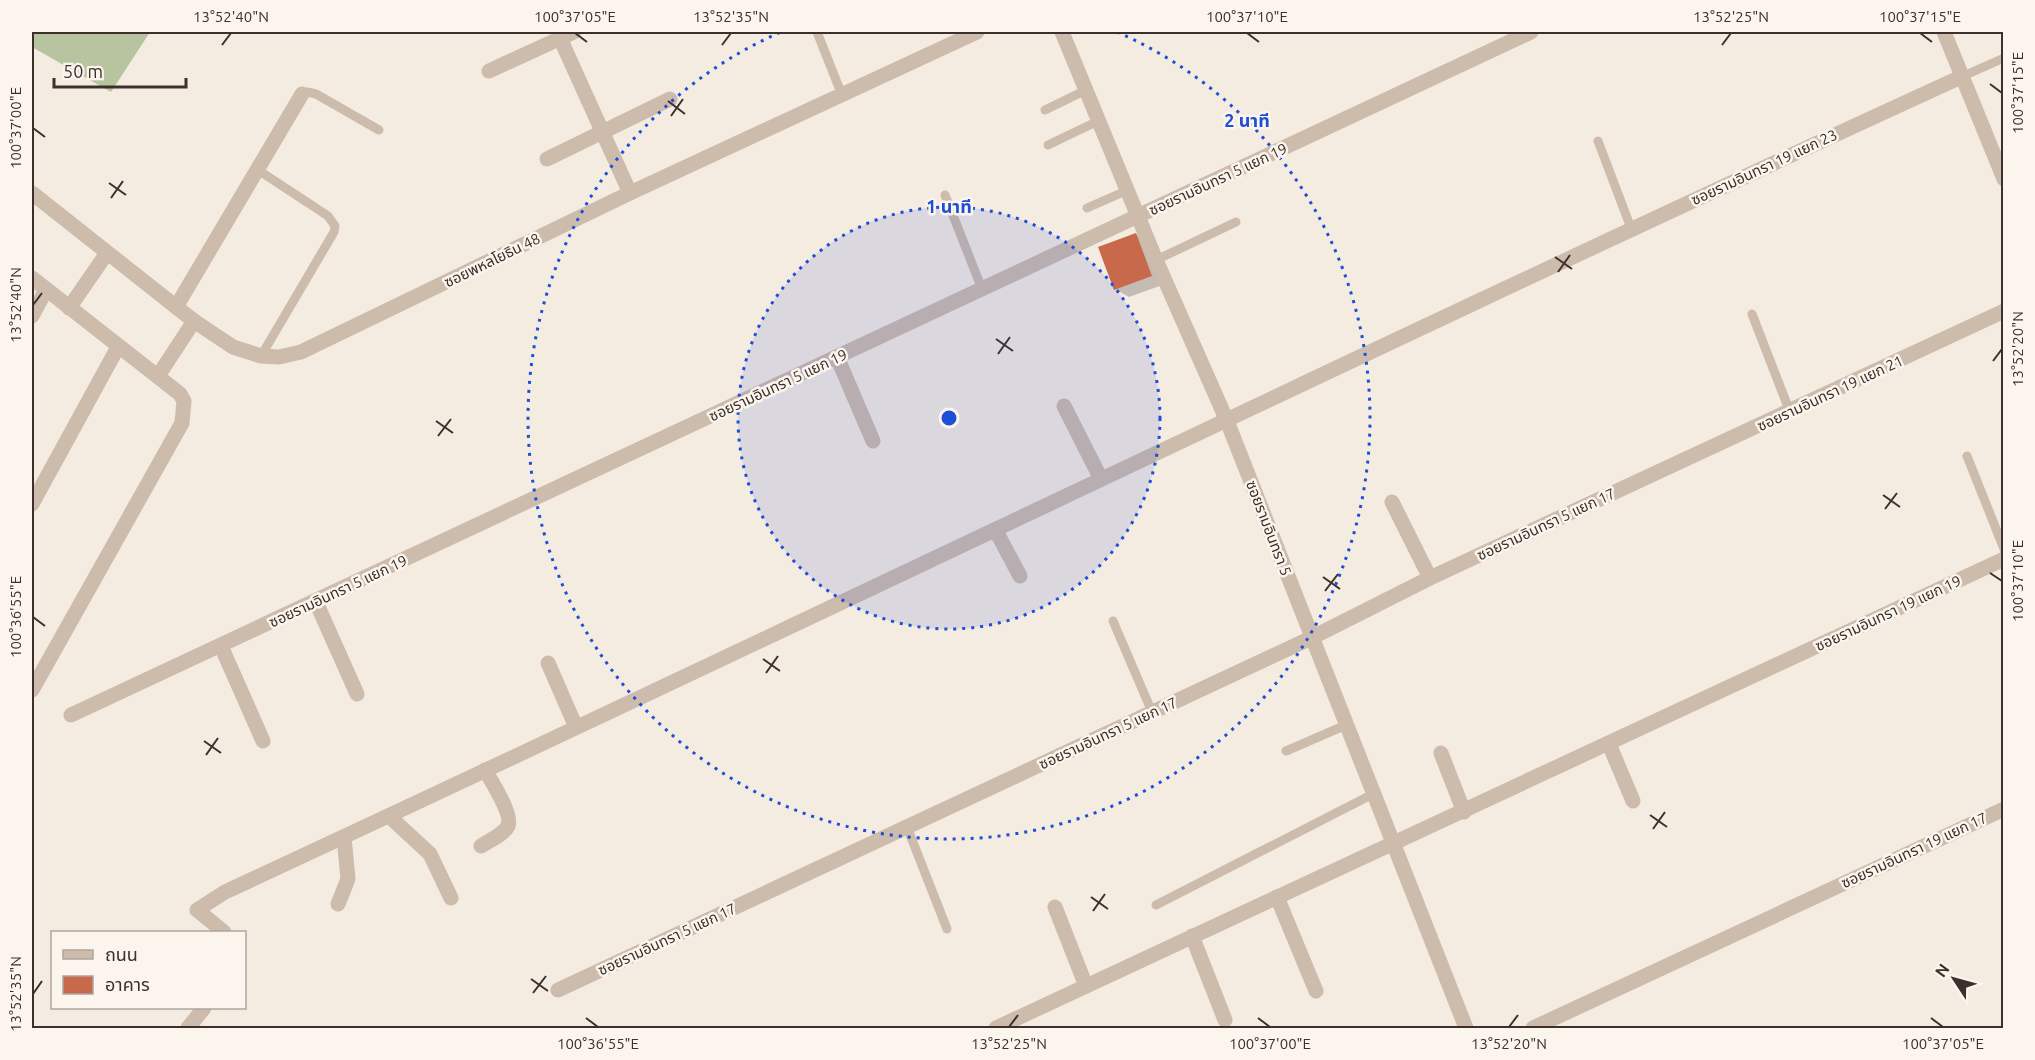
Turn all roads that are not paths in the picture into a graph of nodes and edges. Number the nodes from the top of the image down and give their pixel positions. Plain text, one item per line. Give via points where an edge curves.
1 (817, 32) edge
2 (977, 32) edge
3 (1062, 32) edge
4 (1532, 32) edge
5 (1944, 32) edge
6 (567, 35) edge
7 (2004, 57) edge
8 (489, 71) dead end
9 (1961, 77) junction
10 (1086, 90) junction
11 (302, 94) joint
12 (842, 95) junction
13 (670, 99) dead end
14 (1045, 110) dead end
15 (1098, 121) junction
16 (379, 130) dead end
17 (602, 130) junction
18 (1598, 141) dead end
19 (1048, 145) dead end
20 (547, 159) dead end
21 (258, 170) junction
22 (2004, 179) edge
23 (1128, 190) junction
24 (32, 193) edge
25 (630, 193) junction
26 (945, 195) dead end
27 (1087, 208) dead end
28 (1139, 216) junction
29 (1236, 222) dead end
30 (1631, 228) junction
31 (107, 253) junction
32 (1156, 260) junction
33 (32, 278) edge
34 (982, 289) junction
35 (46, 290) junction
36 (176, 307) junction
37 (69, 308) junction
38 (2004, 311) edge
39 (1752, 315) dead end
40 (32, 316) edge
41 (194, 321) junction
42 (118, 347) junction
43 (261, 356) junction
44 (837, 357) junction
45 (158, 376) junction
46 (1064, 406) dead end
47 (1790, 412) junction
48 (1227, 421) junction
49 (873, 441) dead end
50 (1967, 456) dead end
51 (1655, 473) joint
52 (1101, 479) junction
53 (1392, 502) dead end
54 (32, 504) edge
55 (996, 531) junction
56 (2004, 549) edge
57 (2004, 559) edge
58 (1020, 576) dead end
59 (1430, 578) junction
60 (316, 602) junction
61 (1113, 621) dead end
62 (1311, 638) junction
63 (221, 646) junction
64 (548, 663) dead end
65 (32, 690) edge
66 (357, 694) dead end
67 (1152, 712) junction
68 (71, 715) dead end
69 (1346, 725) junction
70 (576, 727) junction
71 (263, 741) dead end
72 (1609, 744) junction
73 (1286, 751) dead end
74 (1441, 753) dead end
75 (485, 770) junction
76 (1373, 794) junction
77 (1633, 801) dead end
78 (2004, 809) edge
79 (1464, 812) junction
80 (389, 816) junction
81 (907, 827) junction
82 (344, 837) junction
83 (1394, 844) junction
84 (481, 846) dead end
85 (1277, 897) junction
86 (451, 898) dead end
87 (338, 904) dead end
88 (1156, 905) dead end
89 (1055, 907) dead end
90 (947, 929) dead end
91 (223, 931) edge
92 (1192, 936) junction
93 (1086, 986) junction
94 (558, 990) dead end
95 (1316, 990) dead end
96 (203, 1009) edge
97 (1225, 1020) dead end
98 (189, 1029) edge
99 (996, 1029) edge
100 (1466, 1029) edge
101 (1533, 1029) edge

1 - 12 lane
2 - 12 street, ซอยพหลโยธิน 48
3 - 10 street, ซอยรามอินทรา 5
4 - 28 street, ซอยรามอินทรา 5 แยก 19
5 - 9 street
6 - 8 street
6 - 17 street
7 - 9 lane
9 - 22 street
9 - 30 street, ซอยรามอินทรา 19 แยก 23
10 - 14 lane
10 - 15 street, ซอยรามอินทรา 5
11 - 16 lane via 316,94
11 - 21 street
12 - 25 street, ซอยพหลโยธิน 48
13 - 17 street
15 - 19 lane
15 - 23 street, ซอยรามอินทรา 5
17 - 20 street
17 - 25 street
18 - 30 lane
21 - 36 street
21 - 43 lane via 328,216 335,226
23 - 27 lane
23 - 28 street, ซอยรามอินทรา 5
24 - 31 street, ซอยพหลโยธิน 48
25 - 43 street, ซอยพหลโยธิน 48 via 301,352
26 - 34 lane
28 - 32 street, ซอยรามอินทรา 5
28 - 34 street, ซอยรามอินทรา 5 แยก 19
29 - 32 lane
30 - 48 street, ซอยรามอินทรา 19 แยก 23
31 - 36 street, ซอยพหลโยธิน 48
31 - 37 street
32 - 48 street, ซอยรามอินทรา 5
33 - 35 street
34 - 44 street, ซอยรามอินทรา 5 แยก 19
35 - 37 street
35 - 40 street
36 - 41 street, ซอยพหลโยธิน 48
37 - 42 street
38 - 47 street, ซอยรามอินทรา 19 แยก 21
39 - 47 lane
41 - 43 street, ซอยพหลโยธิน 48 via 233,346
41 - 45 street
42 - 45 street
42 - 54 street
44 - 49 street
44 - 60 street, ซอยรามอินทรา 5 แยก 19
45 - 65 street via 180,394 182,423
46 - 52 street
47 - 51 street, ซอยรามอินทรา 19 แยก 21
48 - 52 street
48 - 62 street, ซอยรามอินทรา 5
50 - 56 lane
51 - 59 street, ซอยรามอินทรา 5 แยก 17
52 - 55 street
53 - 59 street
55 - 58 street
55 - 70 street
57 - 72 street, ซอยรามอินทรา 19 แยก 19
59 - 62 street, ซอยรามอินทรา 5 แยก 17
60 - 63 street, ซอยรามอินทรา 5 แยก 19
60 - 66 street
61 - 67 lane
62 - 67 street, ซอยรามอินทรา 5 แยก 17
62 - 69 street, ซอยรามอินทรา 5
63 - 68 street, ซอยรามอินทรา 5 แยก 19
63 - 71 street
64 - 70 street
67 - 81 street, ซอยรามอินทรา 5 แยก 17
69 - 73 lane
69 - 76 street, ซอยรามอินทรา 5
70 - 75 street
72 - 77 street
72 - 79 street, ซอยรามอินทรา 19 แยก 19
74 - 79 street
75 - 80 street
75 - 84 street via 509,815 509,824
76 - 83 street, ซอยรามอินทรา 5
76 - 88 lane
78 - 101 street, ซอยรามอินทรา 19 แยก 17
79 - 83 street, ซอยรามอินทรา 19 แยก 19
80 - 82 street
80 - 86 street via 430,854
81 - 90 lane
81 - 94 street, ซอยรามอินทรา 5 แยก 17
82 - 87 street via 348,879
82 - 91 street via 225,892 197,910
83 - 85 street, ซอยรามอินทรา 19 แยก 19
83 - 100 street, ซอยรามอินทรา 5
85 - 92 street, ซอยรามอินทรา 19 แยก 19
85 - 95 street
89 - 93 street
92 - 93 street, ซอยรามอินทรา 19 แยก 19
92 - 97 street
93 - 99 street, ซอยรามอินทรา 19 แยก 19
96 - 98 street

